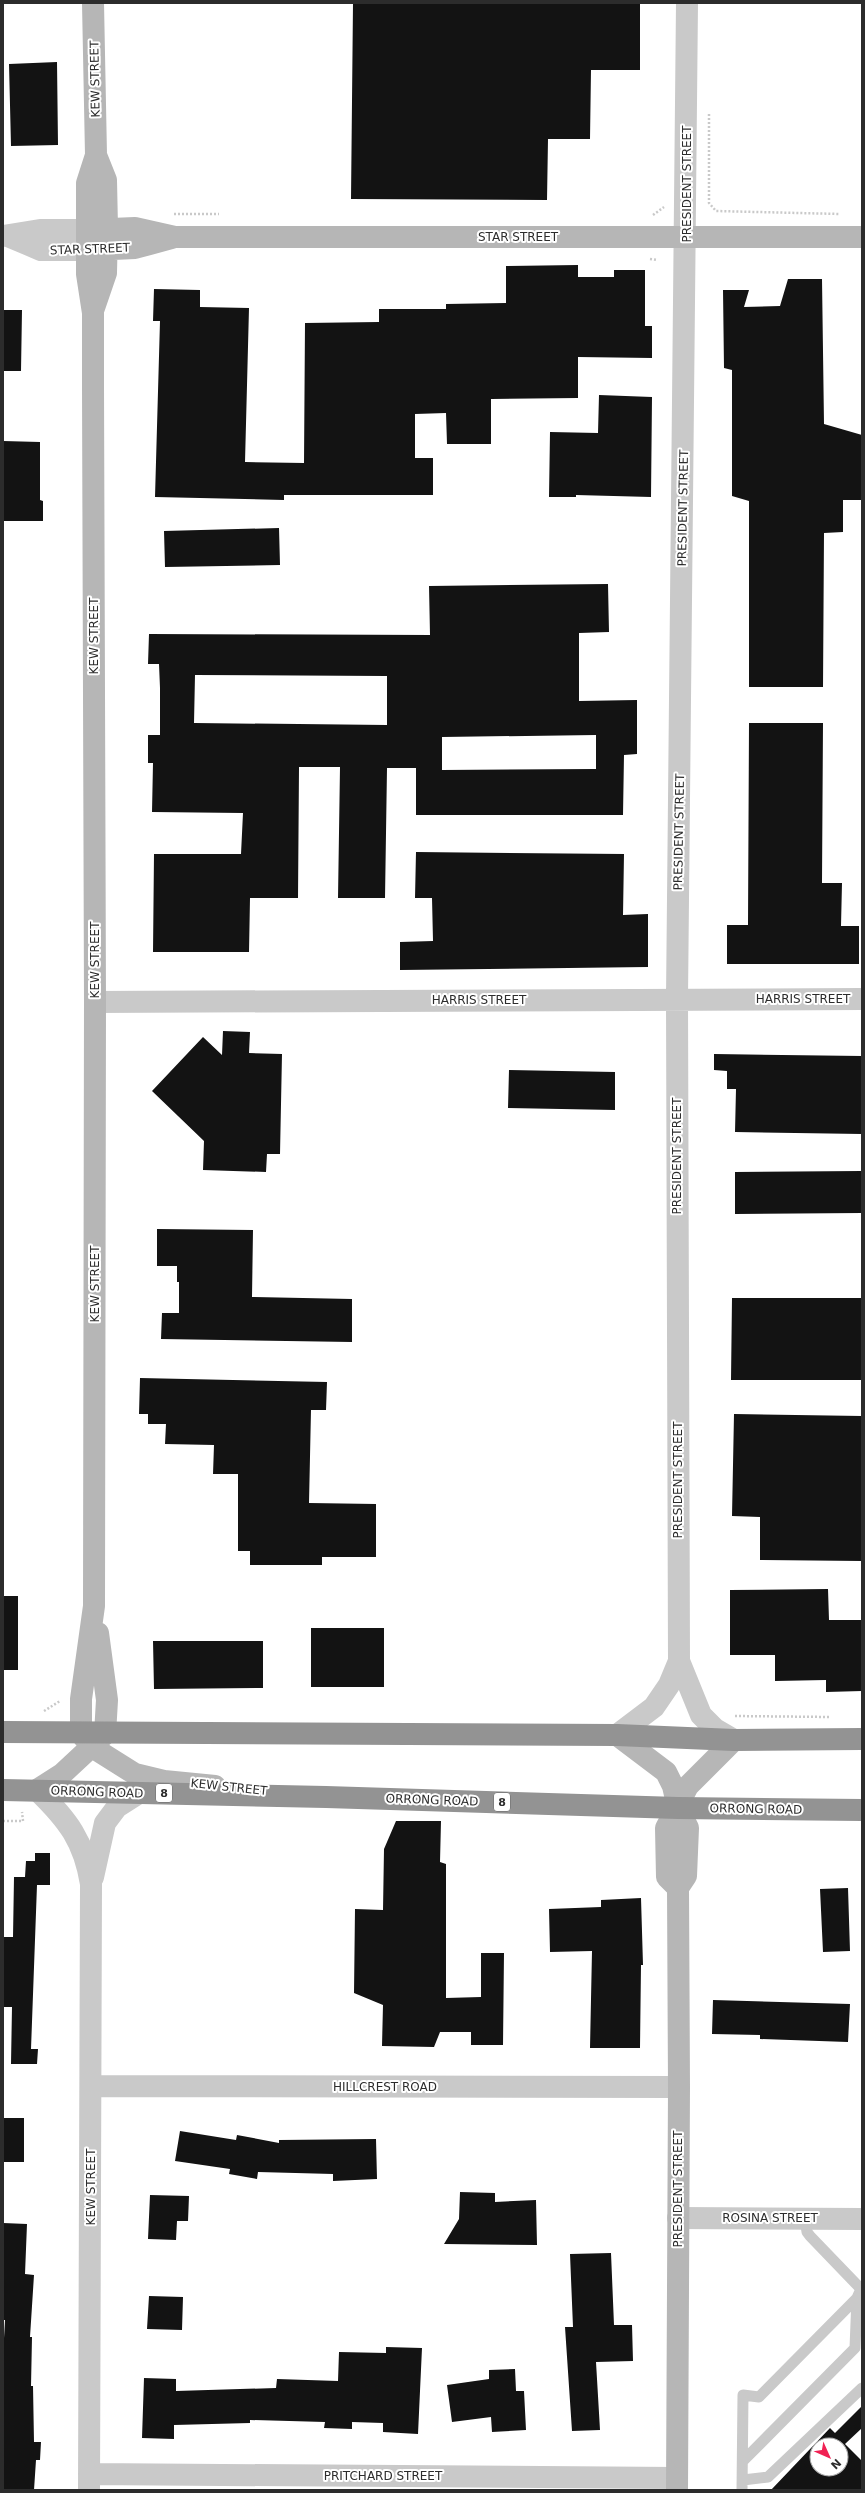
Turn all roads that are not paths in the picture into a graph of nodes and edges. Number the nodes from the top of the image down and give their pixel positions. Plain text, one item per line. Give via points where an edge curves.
1 (94, 3) edge
2 (687, 3) edge
3 (5, 236) edge
4 (862, 236) edge
5 (686, 237) junction
6 (97, 239) junction
7 (676, 998) junction
8 (862, 999) edge
9 (95, 1002) junction
10 (679, 1661) junction
11 (3, 1732) edge
12 (617, 1736) junction
13 (93, 1739) junction
14 (862, 1739) edge
15 (734, 1740) junction
16 (3, 1790) edge
17 (37, 1790) junction
18 (138, 1793) junction
19 (326, 1797) junction
20 (678, 1808) junction
21 (862, 1810) edge
22 (91, 1884) junction
23 (91, 2086) junction
24 (679, 2087) junction
25 (678, 2218) junction
26 (805, 2219) junction
27 (862, 2219) edge
28 (859, 2288) edge
29 (862, 2388) edge
30 (743, 2461) junction
31 (89, 2482) edge
32 (384, 2483) edge
33 (677, 2484) edge
34 (742, 2485) edge

1 - 6 street, KEW STREET via 96,155 87,183
2 - 5 street, PRESIDENT STREET
3 - 6 street, STAR STREET via 41,250
4 - 5 street, STAR STREET
5 - 6 street, STAR STREET via 175,237 135,228
5 - 7 street, PRESIDENT STREET
6 - 9 street, KEW STREET via 87,274 93,313
7 - 8 street, HARRIS STREET
7 - 9 street, HARRIS STREET
7 - 10 street, PRESIDENT STREET
9 - 13 street, KEW STREET via 94,1606 107,1700
10 - 12 street, PRESIDENT STREET via 669,1685 654,1708
10 - 15 street, PRESIDENT STREET via 701,1716 715,1729
11 - 13 highway
12 - 13 highway
12 - 15 highway
12 - 20 street, PRESIDENT STREET via 666,1772 673,1786
13 - 17 street via 62,1774
13 - 19 street, KEW STREET via 135,1774 164,1781
14 - 15 highway
15 - 20 street via 688,1786
16 - 17 highway, ORRONG ROAD / 8
17 - 18 highway, ORRONG ROAD / 8
17 - 22 street, KEW STREET via 64,1818 80,1841 87,1858
18 - 19 highway, ORRONG ROAD / 8
18 - 22 street, KEW STREET via 117,1807 105,1823
19 - 20 highway, ORRONG ROAD / 8
20 - 21 highway, ORRONG ROAD / 8
20 - 24 street, PRESIDENT STREET via 688,1828 686,1876 678,1888
22 - 23 street, KEW STREET
23 - 24 street, HILLCREST ROAD
23 - 31 street, KEW STREET
24 - 25 street, PRESIDENT STREET
25 - 26 street, ROSINA STREET
25 - 33 street, PRESIDENT STREET
26 - 27 street, ROSINA STREET
26 - 28 lane via 810,2236
28 - 30 lane via 855,2348
28 - 30 lane via 759,2397 743,2395
29 - 34 lane via 768,2477
30 - 34 lane
31 - 32 street, PRITCHARD STREET
32 - 33 street, PRITCHARD STREET

